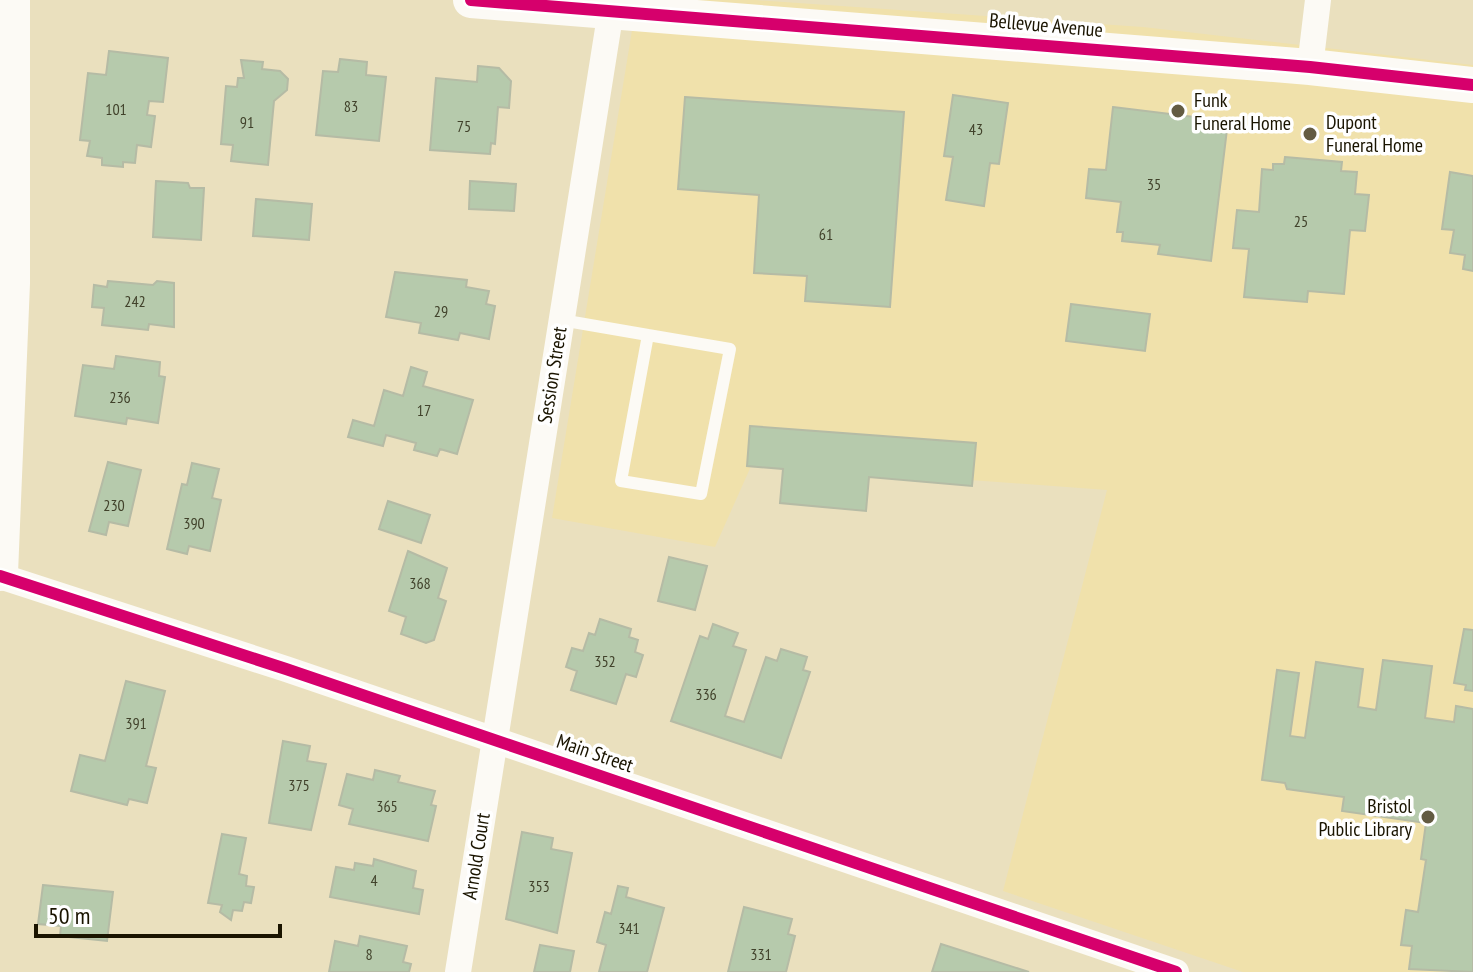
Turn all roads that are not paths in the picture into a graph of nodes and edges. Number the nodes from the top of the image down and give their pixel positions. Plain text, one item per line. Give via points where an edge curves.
1 (12, 0) edge
2 (471, 0) edge
3 (1318, 0) edge
4 (611, 10) junction
5 (1310, 67) junction
6 (1473, 85) edge
7 (561, 320) junction
8 (648, 335) junction
9 (0, 574) edge
10 (494, 740) junction
11 (458, 972) edge
12 (1176, 972) edge

1 - 9 street via 12,283
2 - 4 street, Bellevue Avenue
3 - 5 street
4 - 5 street, Bellevue Avenue
4 - 7 street, Session Street
5 - 6 street, Bellevue Avenue
7 - 8 lane
7 - 10 street, Session Street
8 - 8 lane via 621,481 701,494 730,349
9 - 10 street, Main Street
10 - 11 street, Arnold Court
10 - 12 street, Main Street

